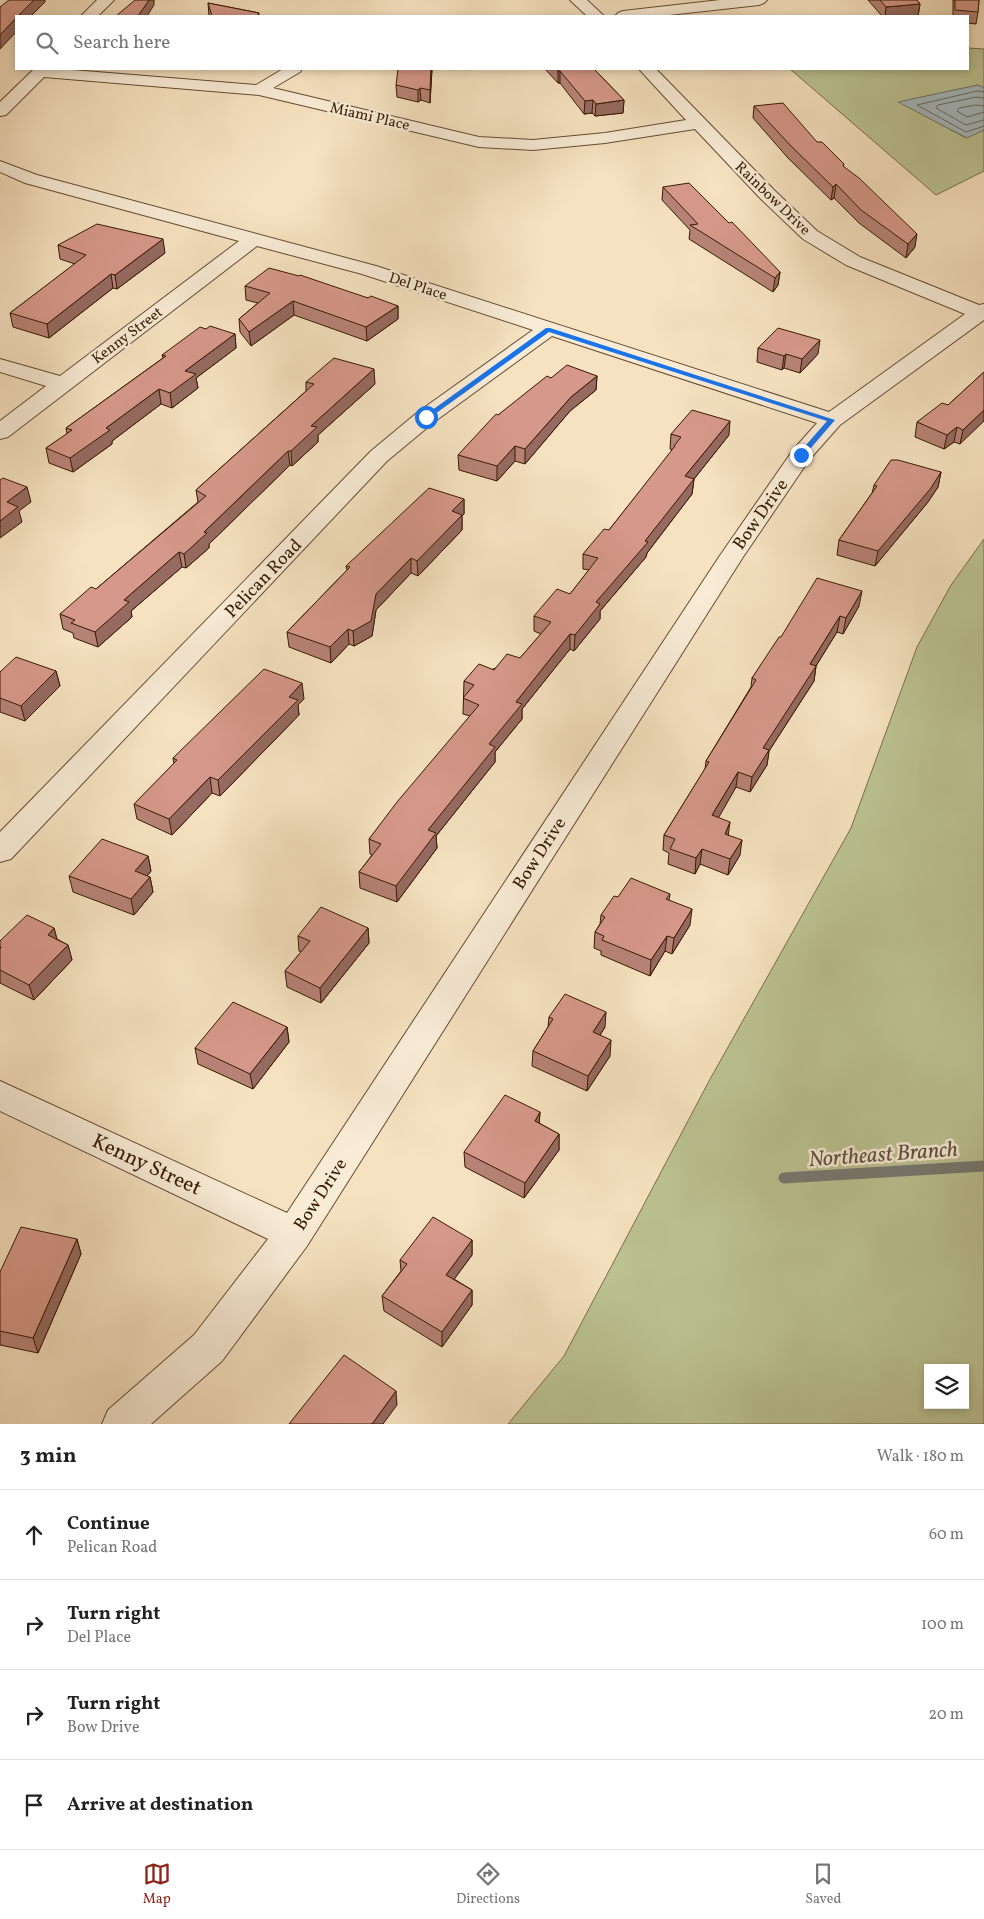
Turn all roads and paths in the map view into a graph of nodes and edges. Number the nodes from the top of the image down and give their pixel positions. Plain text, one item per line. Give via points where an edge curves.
1 (106, 0) edge
2 (578, 0) edge
3 (759, 0) edge
4 (90, 15) edge
5 (595, 15) edge
6 (632, 15) edge
7 (41, 70) edge
8 (292, 70) edge
9 (648, 70) edge
10 (259, 90) junction
11 (0, 111) edge
12 (698, 123) junction
13 (0, 166) edge
14 (254, 239) junction
15 (982, 312) edge
16 (548, 329) junction
17 (0, 365) edge
18 (62, 384) junction
19 (832, 420) junction
20 (0, 432) edge
21 (0, 851) edge
22 (0, 1095) edge
23 (294, 1234) junction
24 (122, 1424) edge

1 - 4 street
2 - 5 street
3 - 6 street
7 - 10 street, Miami Place
7 - 11 street
8 - 10 street
9 - 12 street, Rainbow Drive
10 - 12 street, Miami Place via 479,142 533,145 605,138
12 - 15 street, Rainbow Drive via 810,234 853,262
13 - 14 street, Del Place via 31,179
14 - 16 street, Del Place via 369,270
14 - 18 street, Kenny Street
15 - 19 street, Bow Drive
16 - 19 street, Del Place
16 - 21 street, Pelican Road via 426,417 378,456
17 - 18 street
18 - 20 street, Kenny Street
19 - 23 street, Bow Drive via 801,455 731,557
22 - 23 street, Kenny Street
23 - 24 street, Bow Drive via 208,1348

